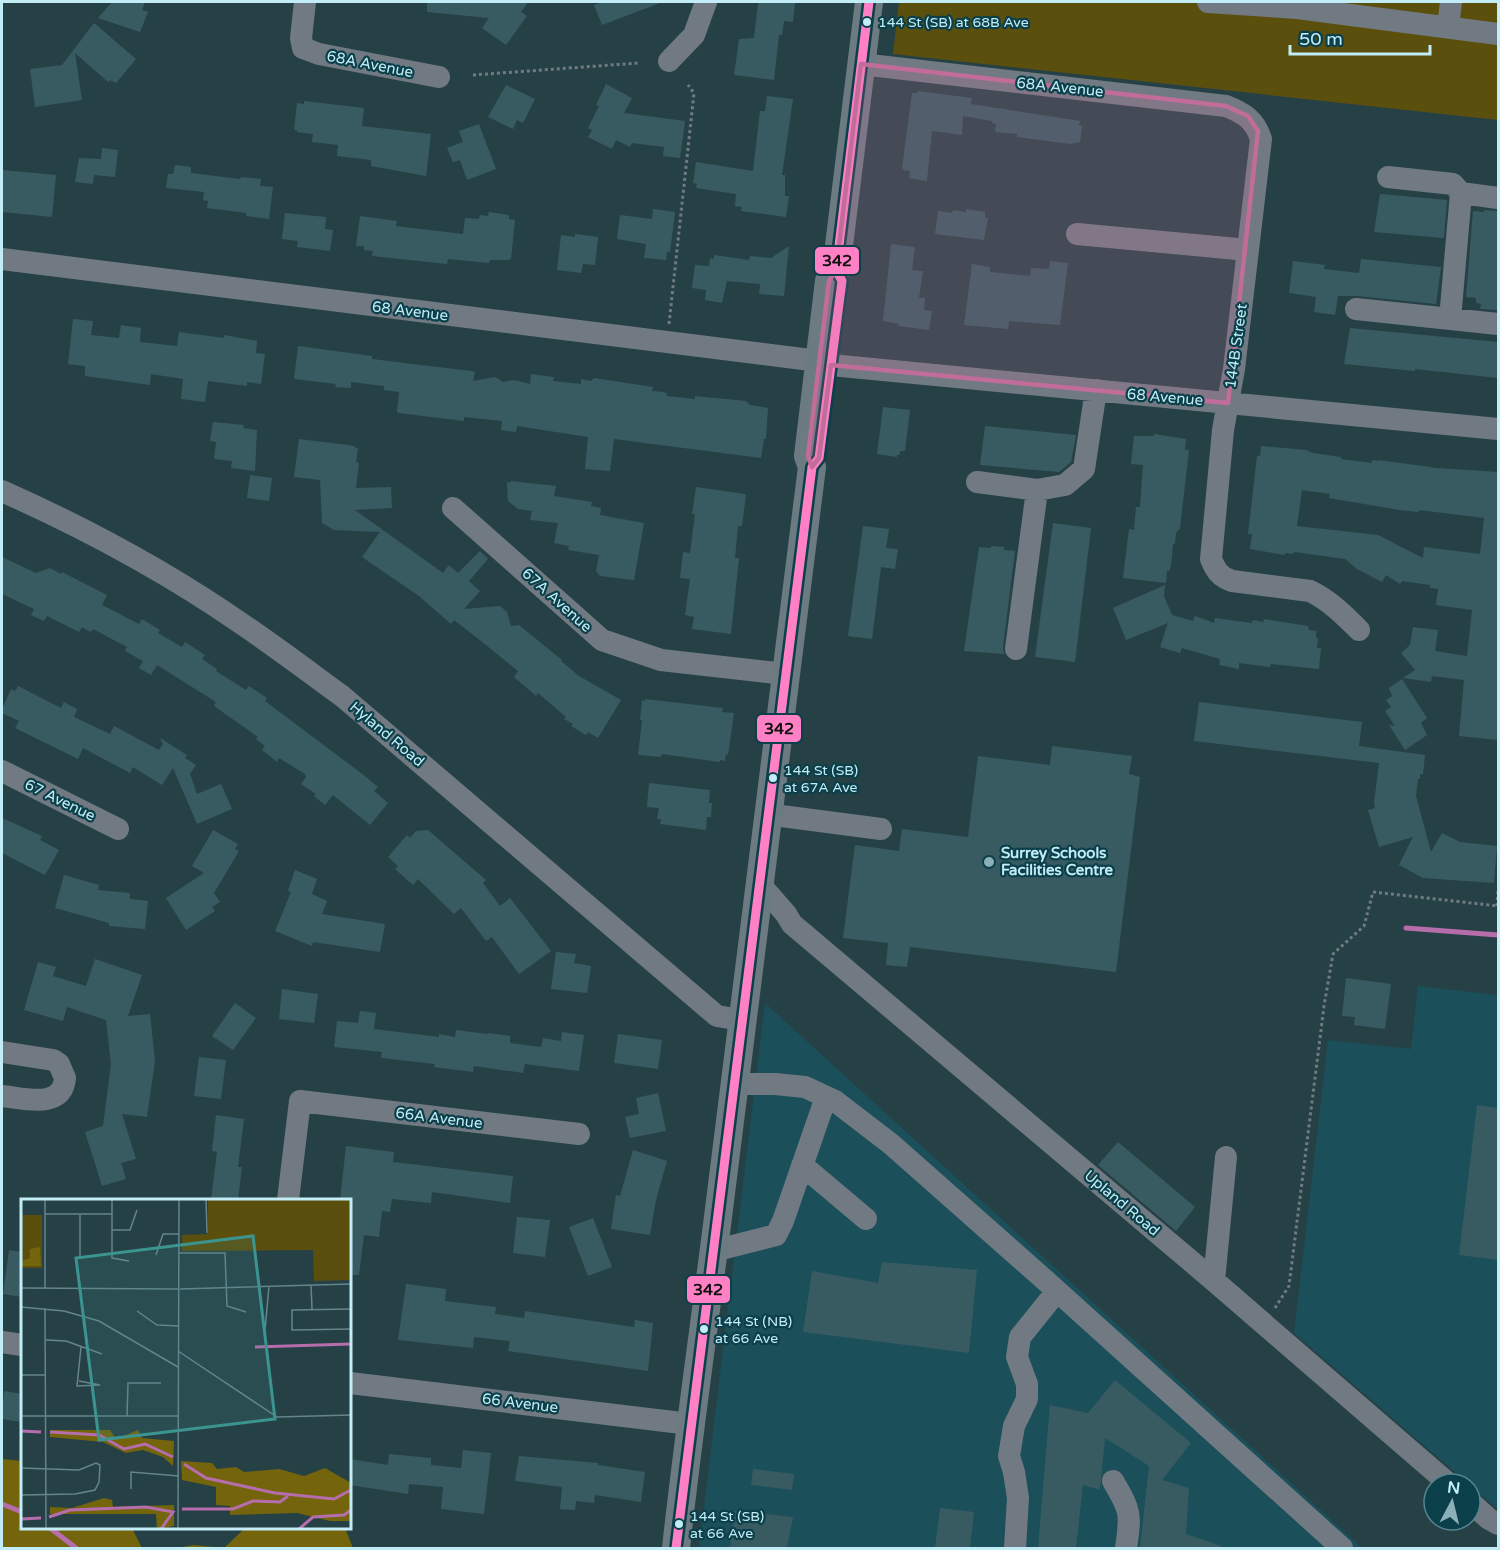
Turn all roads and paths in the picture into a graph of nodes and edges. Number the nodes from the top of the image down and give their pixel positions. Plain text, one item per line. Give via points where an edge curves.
1 (305, 2) edge
2 (706, 2) edge
3 (869, 2) edge
4 (1208, 2) edge
5 (1451, 2) edge
6 (1297, 5) edge
7 (1448, 27) junction
8 (1498, 34) edge
9 (669, 61) dead end
10 (639, 63) dead end
11 (861, 64) junction
12 (473, 75) dead end
13 (439, 77) dead end
14 (688, 85) dead end
15 (1253, 123) joint
16 (1388, 177) dead end
17 (1461, 193) junction
18 (1498, 198) edge
19 (1077, 234) dead end
20 (1248, 250) junction
21 (2, 259) edge
22 (1356, 309) dead end
23 (1450, 319) junction
24 (1498, 324) edge
25 (669, 329) dead end
26 (825, 363) junction
27 (1096, 390) junction
28 (1228, 403) junction
29 (1498, 429) edge
30 (977, 482) dead end
31 (1037, 490) junction
32 (2, 491) edge
33 (453, 507) dead end
34 (1359, 630) dead end
35 (1016, 650) dead end
36 (785, 674) junction
37 (2, 771) edge
38 (766, 814) junction
39 (118, 829) dead end
40 (880, 829) dead end
41 (758, 882) junction
42 (1498, 890) edge
43 (1498, 906) edge
44 (792, 924) junction
45 (752, 934) junction
46 (741, 1020) junction
47 (2, 1052) edge
48 (733, 1084) junction
49 (2, 1096) edge
50 (826, 1097) junction
51 (579, 1134) dead end
52 (1226, 1157) dead end
53 (802, 1165) junction
54 (288, 1199) edge
55 (866, 1219) dead end
56 (713, 1251) junction
57 (1214, 1281) junction
58 (1057, 1291) junction
59 (1265, 1325) junction
60 (2, 1342) edge
61 (21, 1345) edge
62 (351, 1383) edge
63 (690, 1424) junction
64 (1435, 1472) edge
65 (1113, 1481) dead end
66 (1482, 1513) edge
67 (1498, 1524) edge
68 (676, 1548) edge
69 (1015, 1548) edge
70 (1126, 1548) edge
71 (1342, 1548) edge

1 - 13 street, 68A Avenue via 303,48
2 - 9 street via 694,35
3 - 11 main road
4 - 6 street
5 - 7 street
6 - 7 street
7 - 8 street
10 - 12 path
11 - 15 street, 68A Avenue via 1226,106 1248,116
11 - 26 main road via 836,270 829,281
14 - 25 path via 694,93
15 - 20 street, 144B Street via 1261,139
16 - 17 street via 1453,184
17 - 18 street
17 - 23 street
19 - 20 street
20 - 28 street, 144B Street
21 - 26 street, 68 Avenue
22 - 23 street
23 - 24 street
26 - 27 street, 68 Avenue
26 - 36 main road via 808,456 812,467
27 - 28 street, 68 Avenue
27 - 31 street via 1084,469 1065,485
28 - 29 street, 68 Avenue
28 - 34 street, 144B Street via 1211,546 1215,569 1222,578 1232,581 1310,591 1328,601
30 - 31 street
31 - 35 street
32 - 46 street, Hyland Road via 147,565 268,642 342,696 717,1016
33 - 36 street, 67A Avenue via 602,640 661,660
36 - 38 main road
37 - 39 street, 67 Avenue
38 - 40 street
38 - 41 main road
41 - 44 street, Upland Road
41 - 45 main road
42 - 43 path
43 - 59 path via 1374,892 1364,926 1333,954 1289,1286
44 - 45 street via 769,924
44 - 57 street, Upland Road
45 - 46 main road
46 - 48 main road
47 - 49 street via 53,1060 65,1078 62,1090 51,1099
48 - 50 street via 805,1088
48 - 56 main road
50 - 53 street
50 - 58 street via 891,1144
51 - 54 street, 66A Avenue via 300,1101
52 - 57 street
53 - 55 street
53 - 56 street via 776,1235
56 - 63 main road
57 - 59 street, Upland Road
58 - 69 street via 1020,1337 1017,1357 1027,1384 1027,1399 1014,1426 1009,1456 1018,1498
58 - 71 street
59 - 64 street, Upland Road
60 - 61 street
62 - 63 street, 66 Avenue
63 - 68 main road
65 - 70 street via 1127,1505 1130,1521
66 - 67 street

